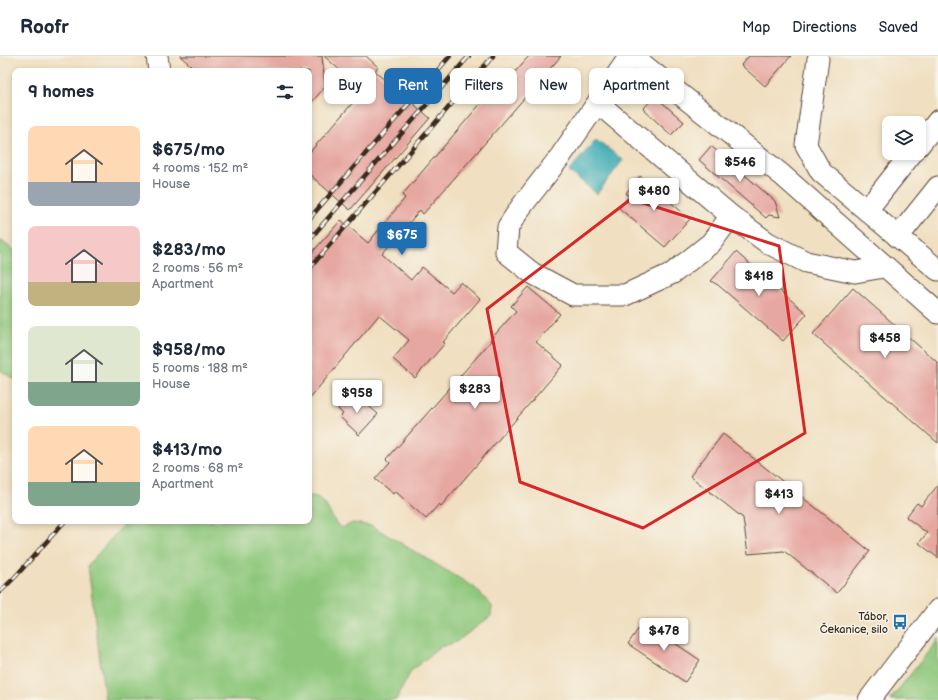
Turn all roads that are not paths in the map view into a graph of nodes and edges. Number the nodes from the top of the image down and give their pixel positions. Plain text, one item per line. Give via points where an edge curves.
1 (157, 56) edge
2 (631, 56) edge
3 (818, 58) dead end
4 (159, 68) edge
5 (623, 68) edge
6 (597, 104) edge
7 (599, 104) edge
8 (938, 121) edge
9 (926, 136) edge
10 (906, 160) edge
11 (938, 187) edge
12 (866, 210) junction
13 (732, 216) junction
14 (898, 237) junction
15 (884, 267) junction
16 (938, 270) edge
17 (938, 313) edge
18 (938, 610) edge
19 (869, 700) edge

1 - 4 street
2 - 5 street
2 - 15 street via 782,175
3 - 12 street via 806,145 821,172
6 - 13 street via 508,227 506,252 532,273 573,295 625,295 673,273 711,243
7 - 13 street
8 - 9 street
10 - 12 street
11 - 14 street
12 - 14 street
13 - 15 street via 768,243 806,262 855,272
14 - 16 street
15 - 17 street
18 - 19 street

